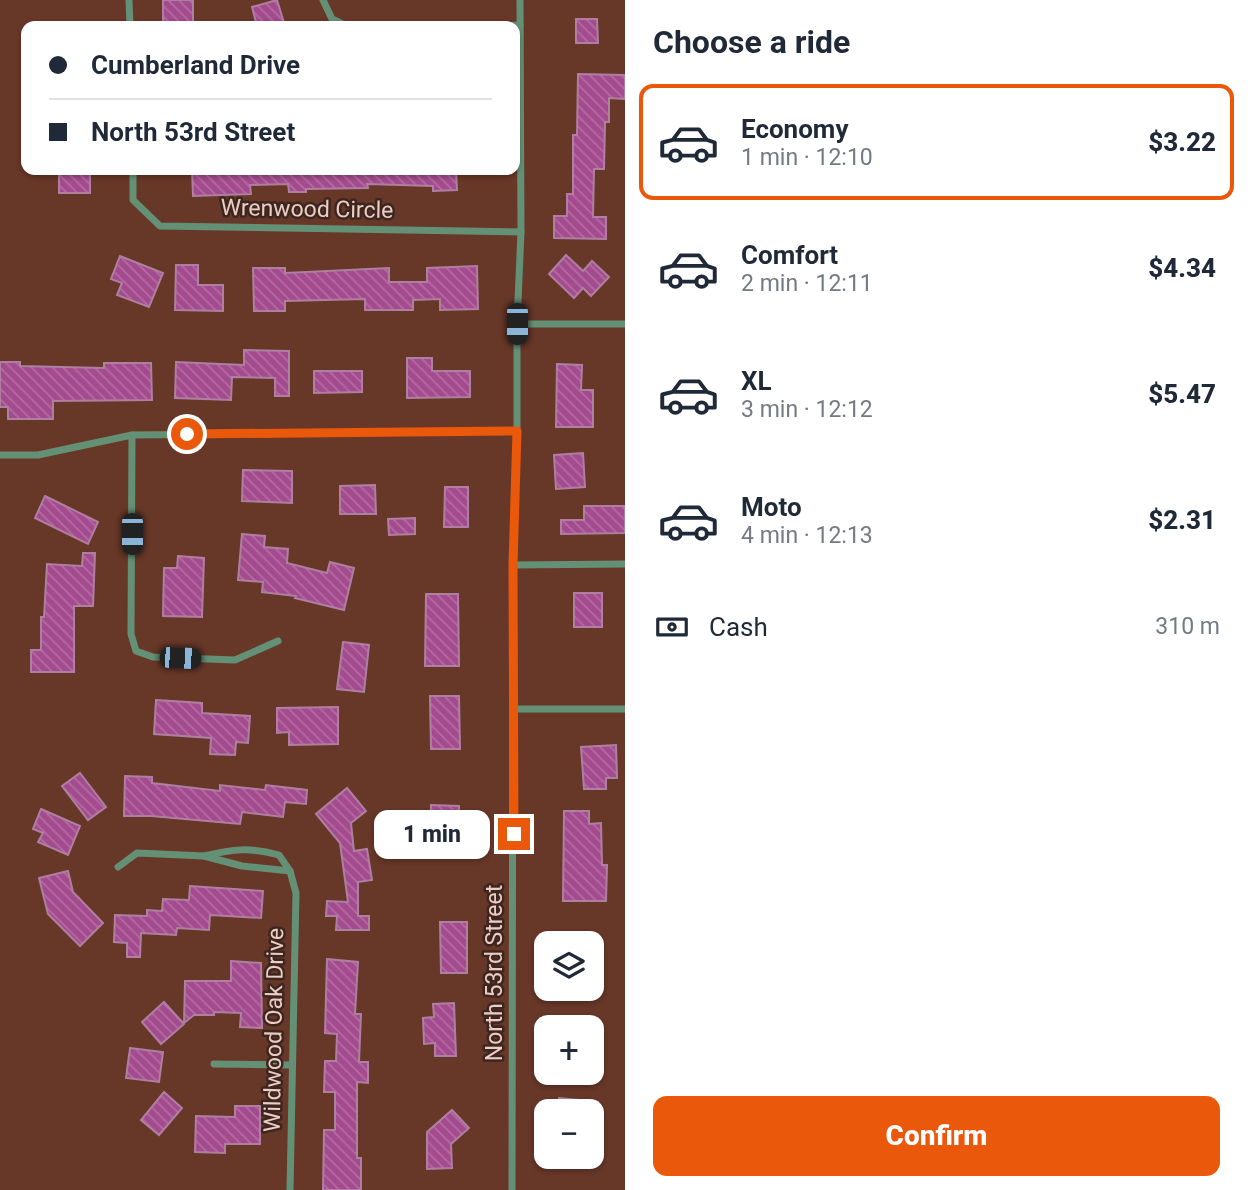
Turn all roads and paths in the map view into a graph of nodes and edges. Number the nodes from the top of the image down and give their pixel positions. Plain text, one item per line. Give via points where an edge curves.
1 (129, 0) edge
2 (323, 0) edge
3 (520, 0) edge
4 (130, 21) edge
5 (336, 21) edge
6 (520, 25) joint
7 (133, 175) edge
8 (521, 232) junction
9 (517, 324) junction
10 (625, 324) edge
11 (517, 431) junction
12 (132, 435) junction
13 (0, 455) edge
14 (625, 564) edge
15 (513, 565) junction
16 (278, 641) dead end
17 (514, 709) junction
18 (625, 709) edge
19 (204, 856) junction
20 (118, 867) dead end
21 (290, 871) junction
22 (214, 1064) dead end
23 (292, 1065) junction
24 (290, 1190) edge
25 (512, 1190) edge

1 - 4 street
2 - 5 street
3 - 6 street, North 53rd Street
6 - 8 street, North 53rd Street
7 - 8 street, Wrenwood Circle via 133,200 160,226
8 - 9 street, North 53rd Street
9 - 10 street
9 - 11 street, North 53rd Street
11 - 12 street
11 - 15 street, North 53rd Street
12 - 13 street via 38,455
12 - 16 street via 131,634 136,651 153,657 235,660
14 - 15 street
15 - 17 street, North 53rd Street
17 - 18 street
17 - 25 street, North 53rd Street
19 - 20 street via 137,853
19 - 21 street
19 - 21 street via 258,849 279,855
21 - 23 street, Wildwood Oak Drive via 296,893
22 - 23 street
23 - 24 street, Wildwood Oak Drive

